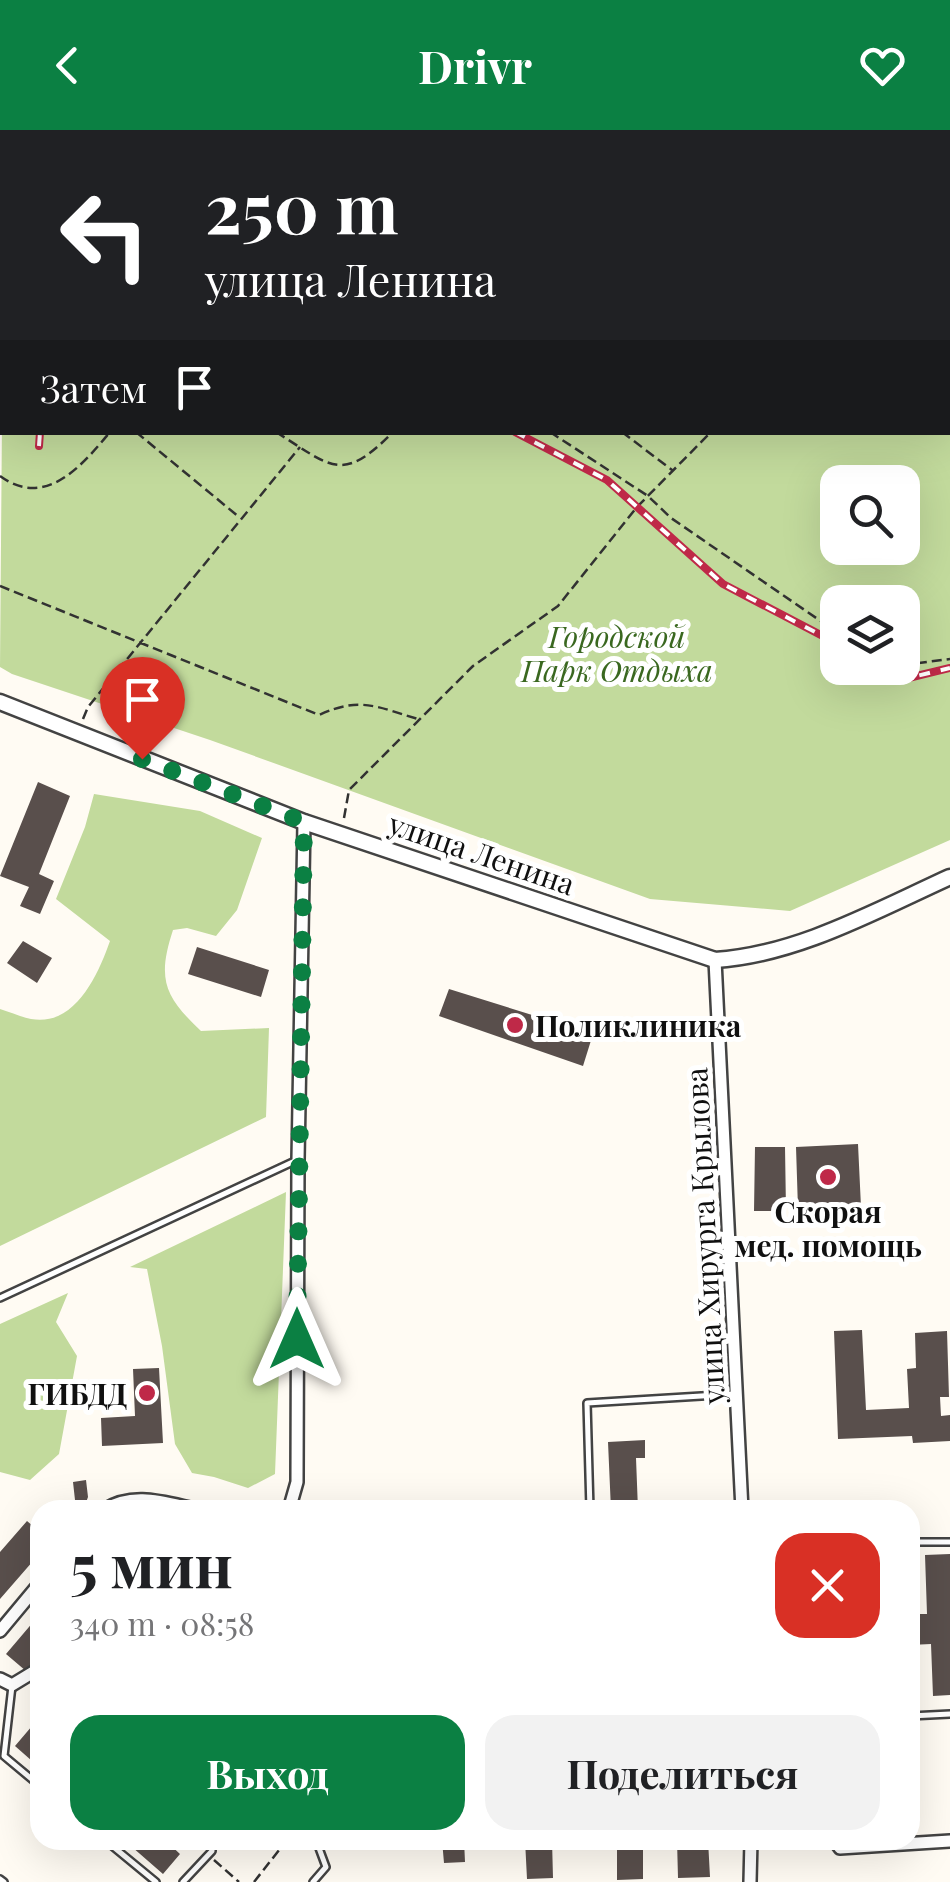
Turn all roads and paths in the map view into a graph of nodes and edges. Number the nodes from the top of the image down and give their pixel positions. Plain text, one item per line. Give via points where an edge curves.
1 (107, 435) edge
2 (140, 435) edge
3 (281, 435) edge
4 (390, 435) edge
5 (555, 435) edge
6 (626, 435) edge
7 (709, 435) edge
8 (300, 447) junction
9 (673, 471) junction
10 (0, 476) edge
11 (648, 496) junction
12 (241, 518) junction
13 (0, 586) edge
14 (820, 621) edge
15 (140, 641) junction
16 (950, 659) edge
17 (920, 662) edge
18 (0, 702) edge
19 (420, 719) junction
20 (77, 733) junction
21 (304, 822) junction
22 (341, 834) junction
23 (950, 878) edge
24 (715, 960) junction
25 (298, 1160) junction
26 (0, 1298) edge
27 (736, 1394) junction
28 (119, 1500) edge
29 (151, 1500) edge
30 (293, 1500) edge
31 (590, 1500) edge
32 (741, 1500) edge
33 (920, 1542) edge
34 (950, 1542) edge
35 (30, 1595) edge
36 (0, 1631) edge
37 (30, 1672) edge
38 (6, 1682) edge
39 (950, 1714) edge
40 (920, 1716) edge
41 (2, 1758) edge
42 (30, 1779) edge
43 (949, 1840) edge
44 (920, 1842) edge
45 (117, 1850) edge
46 (279, 1850) edge
47 (320, 1850) edge
48 (751, 1850) edge
49 (212, 1851) joint
50 (156, 1882) edge
51 (183, 1882) edge
52 (239, 1882) edge
53 (254, 1882) edge
54 (313, 1882) edge
55 (750, 1882) edge

1 - 10 path via 54,486 23,490
2 - 12 path
3 - 8 path
4 - 8 path via 351,467
5 - 11 path
6 - 9 path
7 - 9 path
8 - 12 path
9 - 11 path
11 - 14 path
11 - 19 path via 558,606 473,666
12 - 15 path
13 - 15 path
15 - 19 path via 319,715 344,704
15 - 20 path via 88,707
16 - 17 path
18 - 20 street, улица Ленина
19 - 22 path via 349,790
20 - 21 street, улица Ленина
21 - 22 street, улица Ленина
21 - 25 street
22 - 24 street, улица Ленина
23 - 24 street, улица Ленина via 837,928
24 - 27 street, улица Хирурга Крылова
25 - 26 lane
25 - 30 street
27 - 31 lane via 587,1403
27 - 32 street, улица Хирурга Крылова
28 - 29 street
33 - 34 lane
35 - 36 street
37 - 38 street
38 - 41 lane
39 - 40 lane
41 - 42 lane
43 - 44 street
45 - 50 lane
46 - 53 path
47 - 54 lane via 326,1867
48 - 55 street
49 - 51 lane
49 - 52 path via 214,1861

